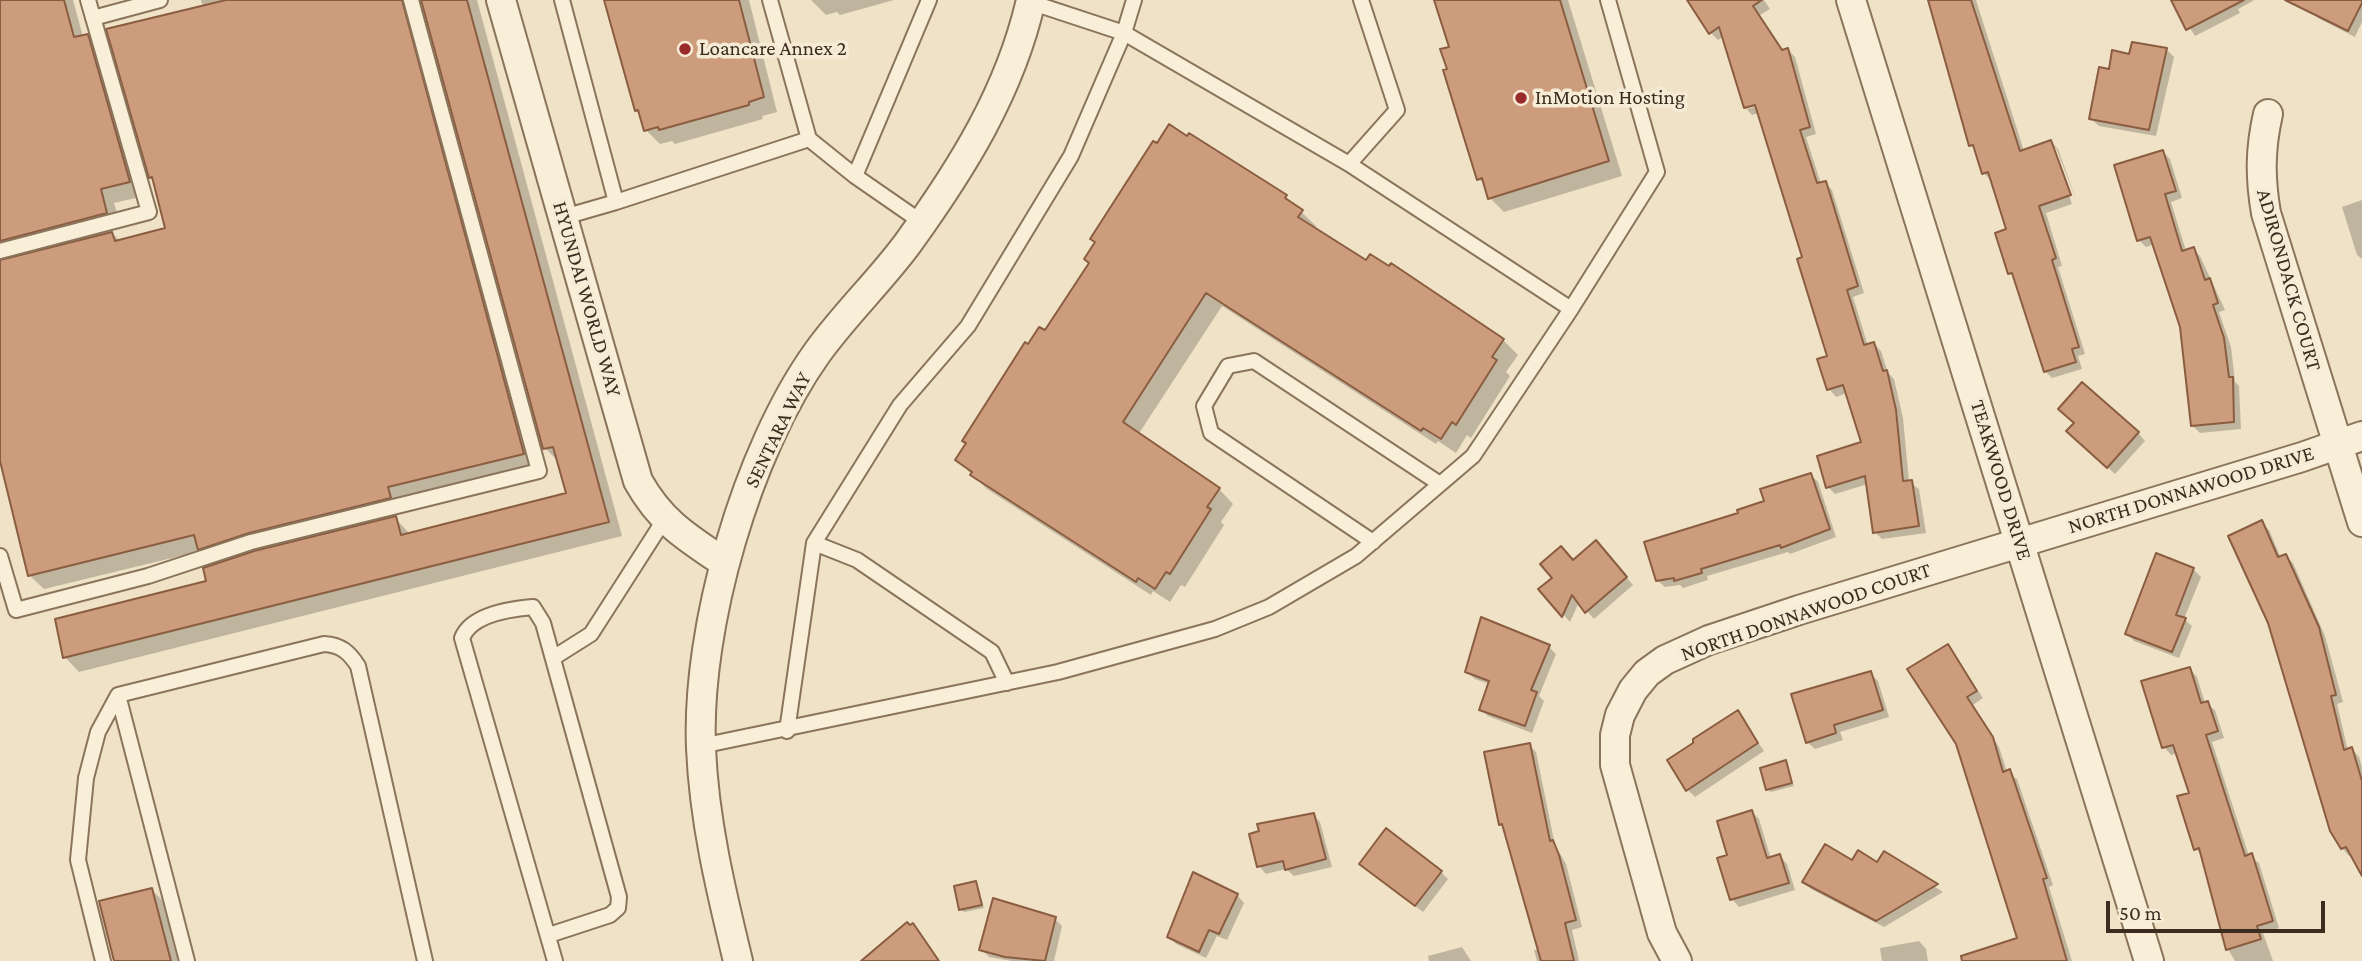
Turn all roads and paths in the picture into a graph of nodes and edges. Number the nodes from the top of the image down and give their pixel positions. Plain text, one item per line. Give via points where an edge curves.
1 (88, 0) edge
2 (160, 0) edge
3 (411, 0) edge
4 (501, 0) edge
5 (562, 0) edge
6 (770, 0) edge
7 (929, 0) edge
8 (1134, 0) edge
9 (1361, 0) edge
10 (1608, 0) edge
11 (1851, 0) edge
12 (1030, 1) edge
13 (93, 18) junction
14 (1124, 33) junction
15 (2268, 114) dead end
16 (809, 139) junction
17 (1349, 164) junction
18 (855, 176) junction
19 (616, 202) junction
20 (564, 217) junction
21 (920, 222) junction
22 (0, 251) edge
23 (1570, 309) junction
24 (2350, 440) edge
25 (1440, 484) junction
26 (664, 520) junction
27 (2362, 523) edge
28 (814, 542) junction
29 (1373, 542) junction
30 (2020, 543) junction
31 (0, 556) edge
32 (725, 563) junction
33 (553, 658) junction
34 (1007, 683) junction
35 (118, 695) junction
36 (787, 730) junction
37 (701, 746) junction
38 (549, 935) junction
39 (103, 961) edge
40 (187, 961) edge
41 (425, 961) edge
42 (555, 961) edge
43 (738, 961) edge
44 (1677, 961) edge
45 (2149, 961) edge

1 - 13 lane
2 - 13 lane
3 - 31 lane via 539,471 251,542 148,576 16,610
4 - 20 street, HYUNDAI WORLD WAY
5 - 19 lane
6 - 16 lane
7 - 18 lane
8 - 14 lane
9 - 17 lane via 1397,110
10 - 23 lane via 1657,172
11 - 30 street, TEAKWOOD DRIVE
12 - 14 lane
12 - 21 street, SENTARA WAY via 1004,87 977,142
13 - 22 lane via 149,212
14 - 17 lane
14 - 28 lane via 1071,156 968,326 901,405
15 - 24 street, ADIRONDACK COURT via 2260,178 2266,213
16 - 18 lane
16 - 19 lane
17 - 23 lane
18 - 21 lane
19 - 20 lane
20 - 26 street, HYUNDAI WORLD WAY via 638,481
21 - 32 street, SENTARA WAY via 791,394 765,448
23 - 25 lane via 1473,456
24 - 27 street, ADIRONDACK COURT
24 - 30 street, NORTH DONNAWOOD DRIVE
25 - 29 lane
25 - 29 lane via 1254,361 1228,366 1204,406 1211,433
26 - 32 street, HYUNDAI WORLD WAY
26 - 33 lane via 592,634
28 - 34 lane via 858,560 992,652
28 - 36 lane
29 - 34 lane via 1269,607 1215,629
30 - 44 street, NORTH DONNAWOOD COURT via 1709,640 1665,660 1633,690 1615,735 1615,765 1662,933
30 - 45 street, TEAKWOOD DRIVE
32 - 37 street, SENTARA WAY via 707,666
33 - 38 lane via 619,897 618,908 610,915
33 - 38 lane via 533,607 474,621 462,638
34 - 36 lane
35 - 39 lane via 98,732 86,778 78,860
35 - 40 lane
35 - 41 lane via 324,644 349,652 358,666
36 - 37 lane
37 - 43 street, SENTARA WAY via 715,866
38 - 42 lane

